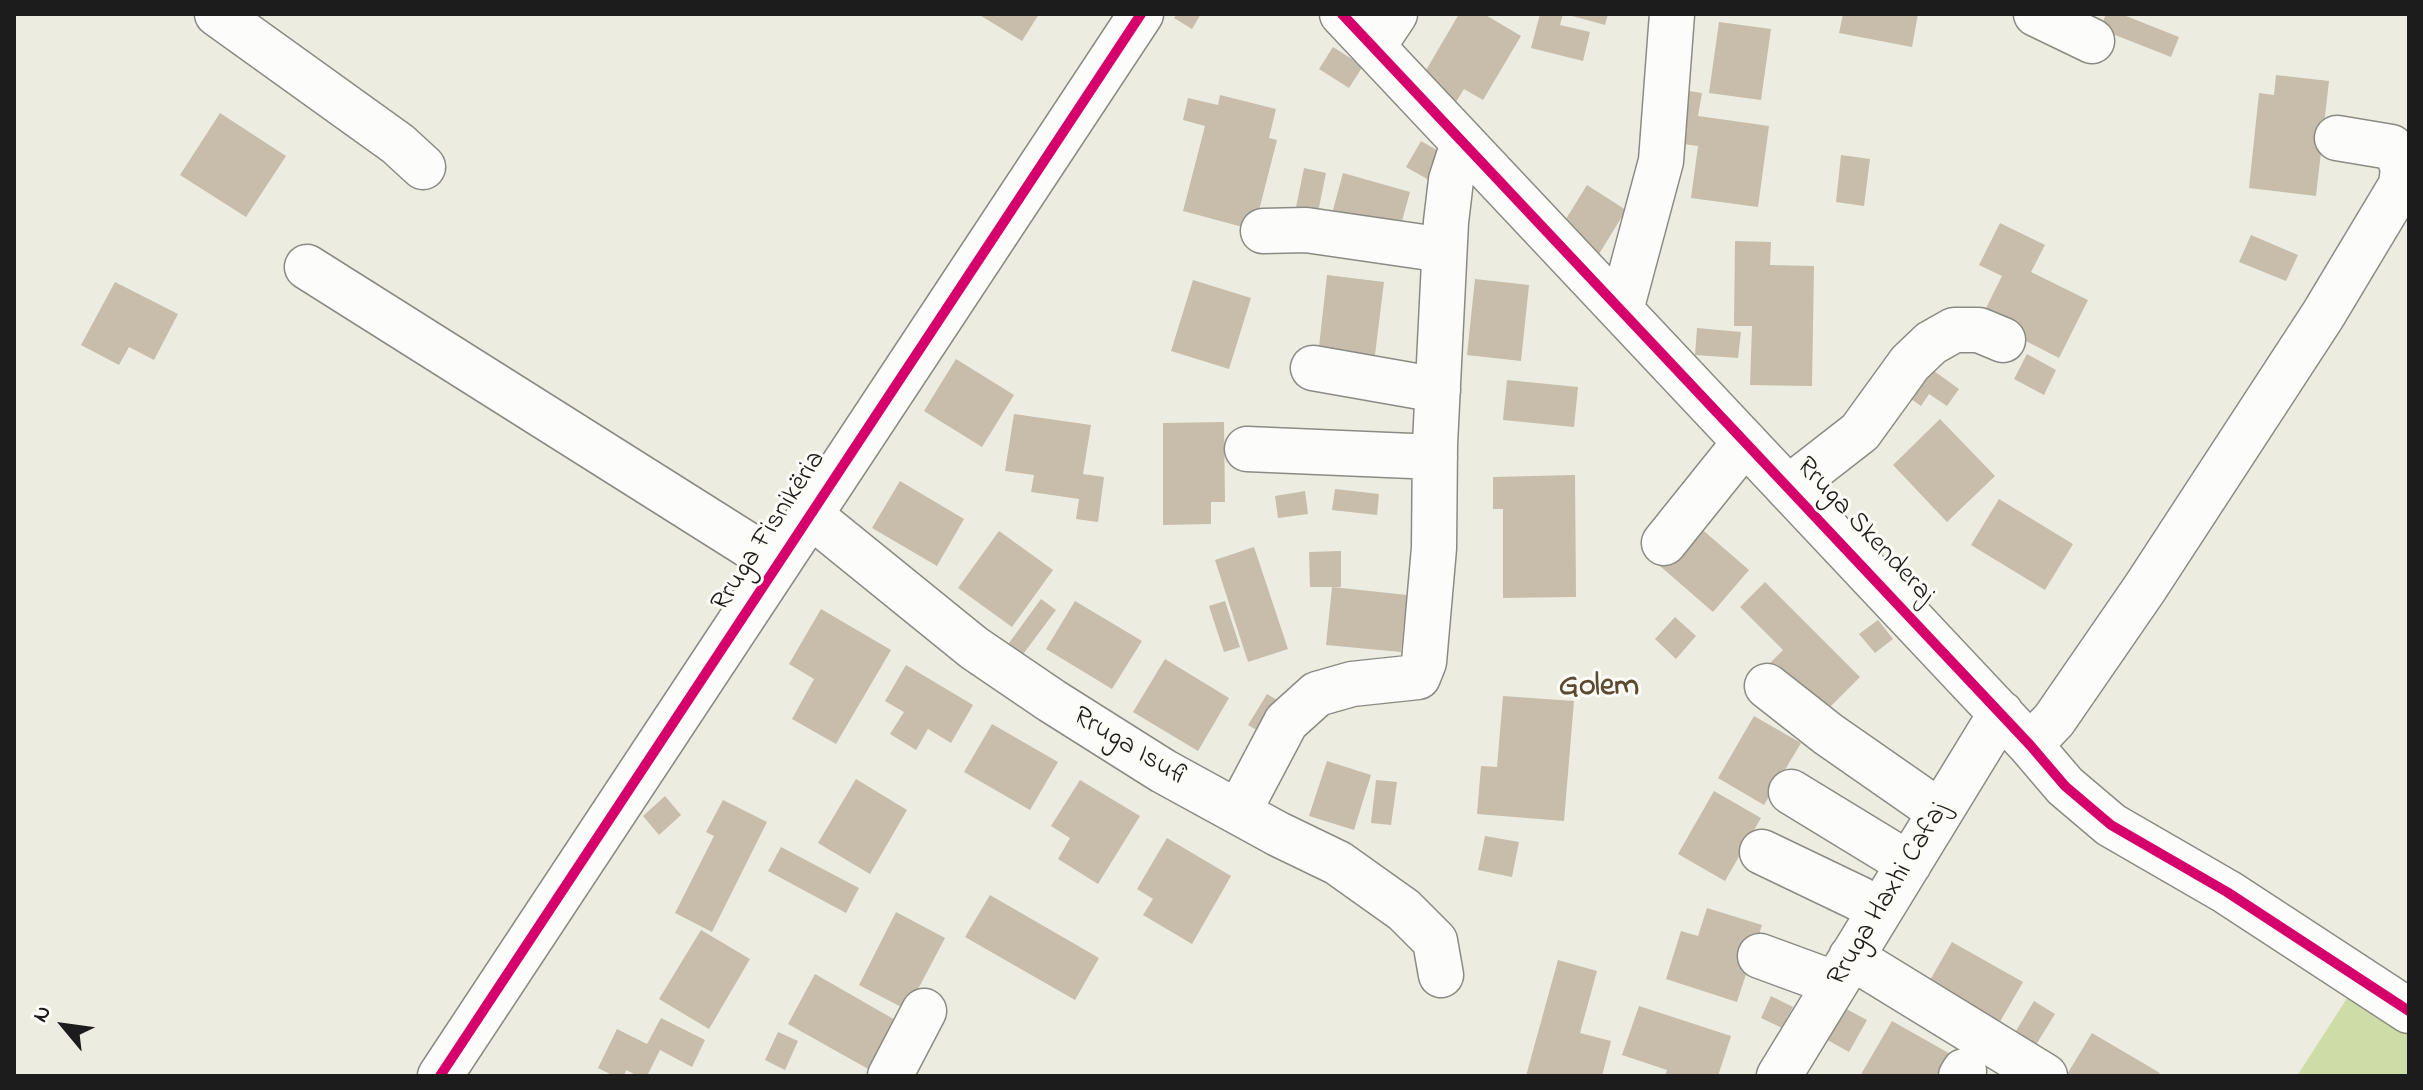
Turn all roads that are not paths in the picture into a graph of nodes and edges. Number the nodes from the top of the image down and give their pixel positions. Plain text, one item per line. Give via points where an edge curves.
1 (217, 14) edge
2 (1141, 14) edge
3 (1342, 14) edge
4 (1672, 14) edge
5 (2036, 14) edge
6 (1384, 30) edge
7 (2092, 41) dead end
8 (2337, 138) dead end
9 (1463, 143) junction
10 (423, 167) dead end
11 (1263, 231) dead end
12 (1444, 250) junction
13 (307, 267) dead end
14 (1621, 310) junction
15 (2003, 340) dead end
16 (1313, 368) dead end
17 (1438, 390) junction
18 (1745, 442) junction
19 (1247, 449) dead end
20 (1435, 457) junction
21 (1788, 488) junction
22 (810, 515) junction
23 (1664, 543) dead end
24 (778, 564) junction
25 (1767, 686) dead end
26 (2001, 713) junction
27 (2030, 745) junction
28 (1791, 792) dead end
29 (1239, 811) junction
30 (1940, 812) junction
31 (1762, 852) dead end
32 (1909, 864) junction
33 (1878, 913) junction
34 (1760, 956) dead end
35 (1843, 971) junction
36 (1441, 975) dead end
37 (924, 1011) dead end
38 (2409, 1011) edge
39 (1787, 1073) edge
40 (440, 1076) edge
41 (890, 1076) edge
42 (2045, 1076) edge

1 - 10 street
2 - 22 street, Rruga Fisnikëria
3 - 6 street, Rruga Skenderaj
4 - 14 street via 1661,161
5 - 7 street
6 - 9 street, Rruga Skenderaj
8 - 27 street via 2391,147 2403,168 2401,185 2145,588 2054,720
9 - 12 street via 1451,180
9 - 14 street, Rruga Skenderaj
11 - 12 street via 1306,230
12 - 17 street
13 - 24 street
14 - 18 street, Rruga Skenderaj
15 - 21 street via 1979,330 1954,330 1931,343 1860,432
16 - 17 street
17 - 20 street
18 - 21 street, Rruga Skenderaj
18 - 23 street
19 - 20 street
20 - 29 street via 1434,548 1424,662 1418,677 1352,684 1317,694 1286,722
21 - 26 street, Rruga Skenderaj
22 - 24 street, Rruga Fisnikëria
22 - 29 street, Rruga Isufi via 987,657 1163,771
24 - 40 street, Rruga Fisnikëria
25 - 30 street
26 - 27 street, Rruga Skenderaj
26 - 30 street, Rruga Haxhi Cafaj
27 - 38 street, Rruga Skenderaj via 2065,786 2111,825 2227,892
28 - 32 street
29 - 36 street, Rruga Isufi via 1338,863 1404,910 1435,941
30 - 32 street, Rruga Haxhi Cafaj
31 - 33 street via 1860,899
32 - 33 street, Rruga Haxhi Cafaj
33 - 35 street, Rruga Haxhi Cafaj
34 - 35 street via 1820,978
35 - 39 street, Rruga Haxhi Cafaj
35 - 42 street
37 - 41 street

